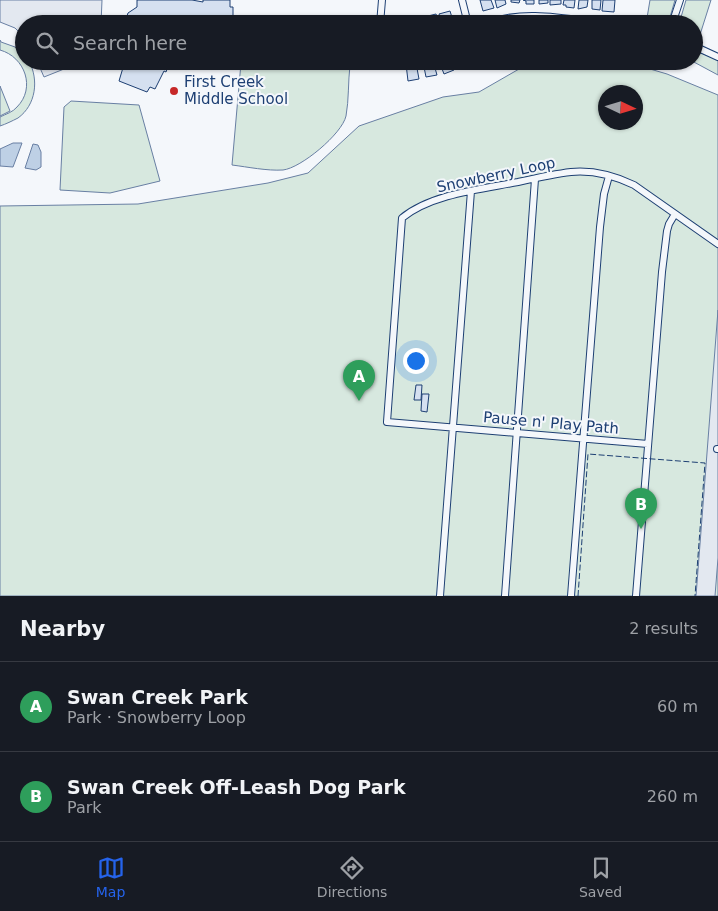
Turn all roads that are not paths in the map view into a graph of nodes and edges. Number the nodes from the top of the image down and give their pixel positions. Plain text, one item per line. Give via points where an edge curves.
1 (382, 0) edge
2 (462, 0) edge
3 (680, 0) edge
4 (381, 15) edge
5 (466, 15) edge
6 (675, 15) edge
7 (703, 50) edge
8 (718, 57) edge
9 (609, 176) junction
10 (535, 178) junction
11 (471, 191) junction
12 (675, 214) junction
13 (718, 244) edge
14 (453, 428) junction
15 (517, 433) junction
16 (584, 438) junction
17 (648, 444) junction
18 (440, 596) edge
19 (505, 596) edge
20 (571, 596) edge
21 (636, 596) edge

1 - 4 street
2 - 5 street
3 - 6 street
7 - 8 street
9 - 10 street, Snowberry Loop via 572,172
9 - 12 street, Snowberry Loop via 634,185
9 - 16 street via 601,219
10 - 11 street, Snowberry Loop
10 - 15 street
11 - 14 street
11 - 14 street, Snowberry Loop via 438,200 407,214 402,218 400,232 387,422
12 - 13 street, Snowberry Loop
12 - 17 street via 667,231 662,272
14 - 15 street, Pause n' Play Path
14 - 18 street
15 - 16 street, Pause n' Play Path
15 - 19 street
16 - 17 street, Pause n' Play Path
16 - 20 street
17 - 21 street

